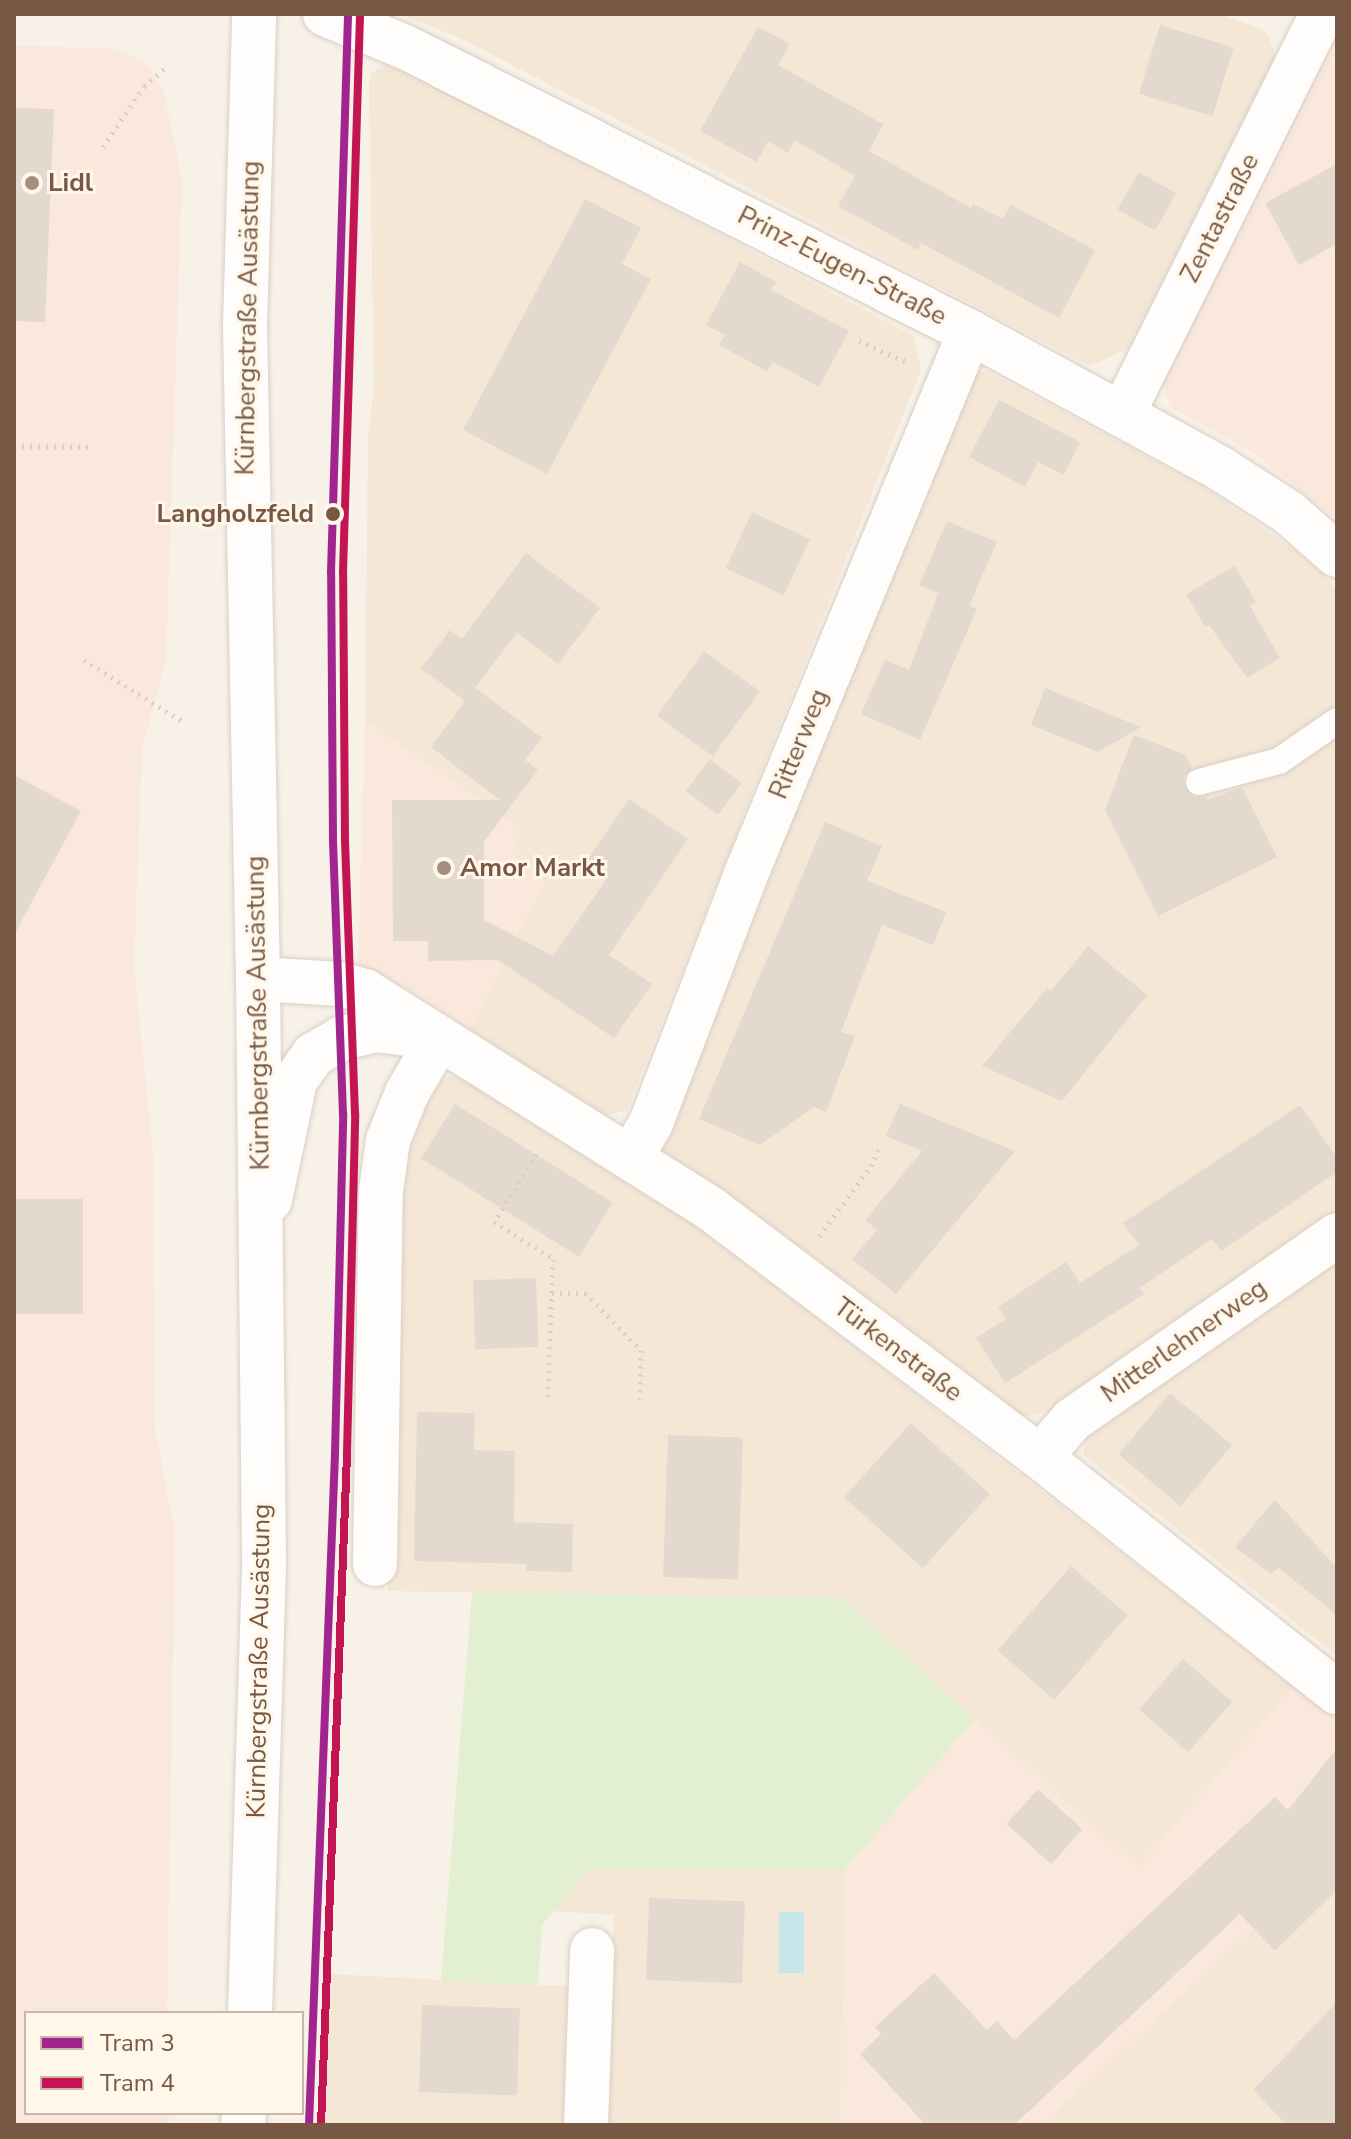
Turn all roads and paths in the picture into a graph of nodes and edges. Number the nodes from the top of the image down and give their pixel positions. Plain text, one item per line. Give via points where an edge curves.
1 (254, 14) edge
2 (325, 14) edge
3 (1311, 17) edge
4 (168, 66) dead end
5 (103, 147) dead end
6 (970, 332) junction
7 (859, 341) dead end
8 (914, 365) dead end
9 (1122, 415) junction
10 (14, 446) edge
11 (91, 447) dead end
12 (1337, 555) edge
13 (84, 660) dead end
14 (182, 721) dead end
15 (1337, 721) edge
16 (1199, 782) dead end
17 (258, 979) junction
18 (439, 1038) junction
19 (550, 1107) junction
20 (881, 1145) dead end
21 (630, 1158) junction
22 (1337, 1235) edge
23 (261, 1242) junction
24 (793, 1270) junction
25 (552, 1293) junction
26 (548, 1397) dead end
27 (640, 1399) dead end
28 (1040, 1457) junction
29 (375, 1564) dead end
30 (1337, 1692) edge
31 (592, 1950) dead end
32 (250, 2011) edge
33 (586, 2125) edge

1 - 17 street, Kürnbergstraße Ausästung via 245,340
2 - 6 street, Prinz-Eugen-Straße via 405,47
3 - 9 street, Zentastraße
4 - 5 path via 144,86
6 - 9 street, Prinz-Eugen-Straße
6 - 21 street, Ritterweg via 760,839 651,1123
7 - 8 path
9 - 12 street, Prinz-Eugen-Straße via 1288,512
10 - 11 path
13 - 14 path
15 - 16 lane via 1279,761
17 - 18 street, Türkenstraße via 340,984 365,991
17 - 23 street, Kürnbergstraße Ausästung
18 - 19 street, Türkenstraße
18 - 23 street, Türkenstraße via 377,1030 342,1038 313,1055 295,1081
18 - 29 street via 407,1093 388,1140 381,1191
19 - 21 street, Türkenstraße
19 - 25 path via 533,1134 545,1142 494,1222 553,1259
20 - 24 path
21 - 24 street, Türkenstraße
22 - 28 street, Mitterlehnerweg via 1072,1420
23 - 32 street, Kürnbergstraße Ausästung via 264,1558
24 - 28 street, Türkenstraße
25 - 26 path
25 - 27 path via 585,1293 641,1350
28 - 30 street, Türkenstraße
31 - 33 street

